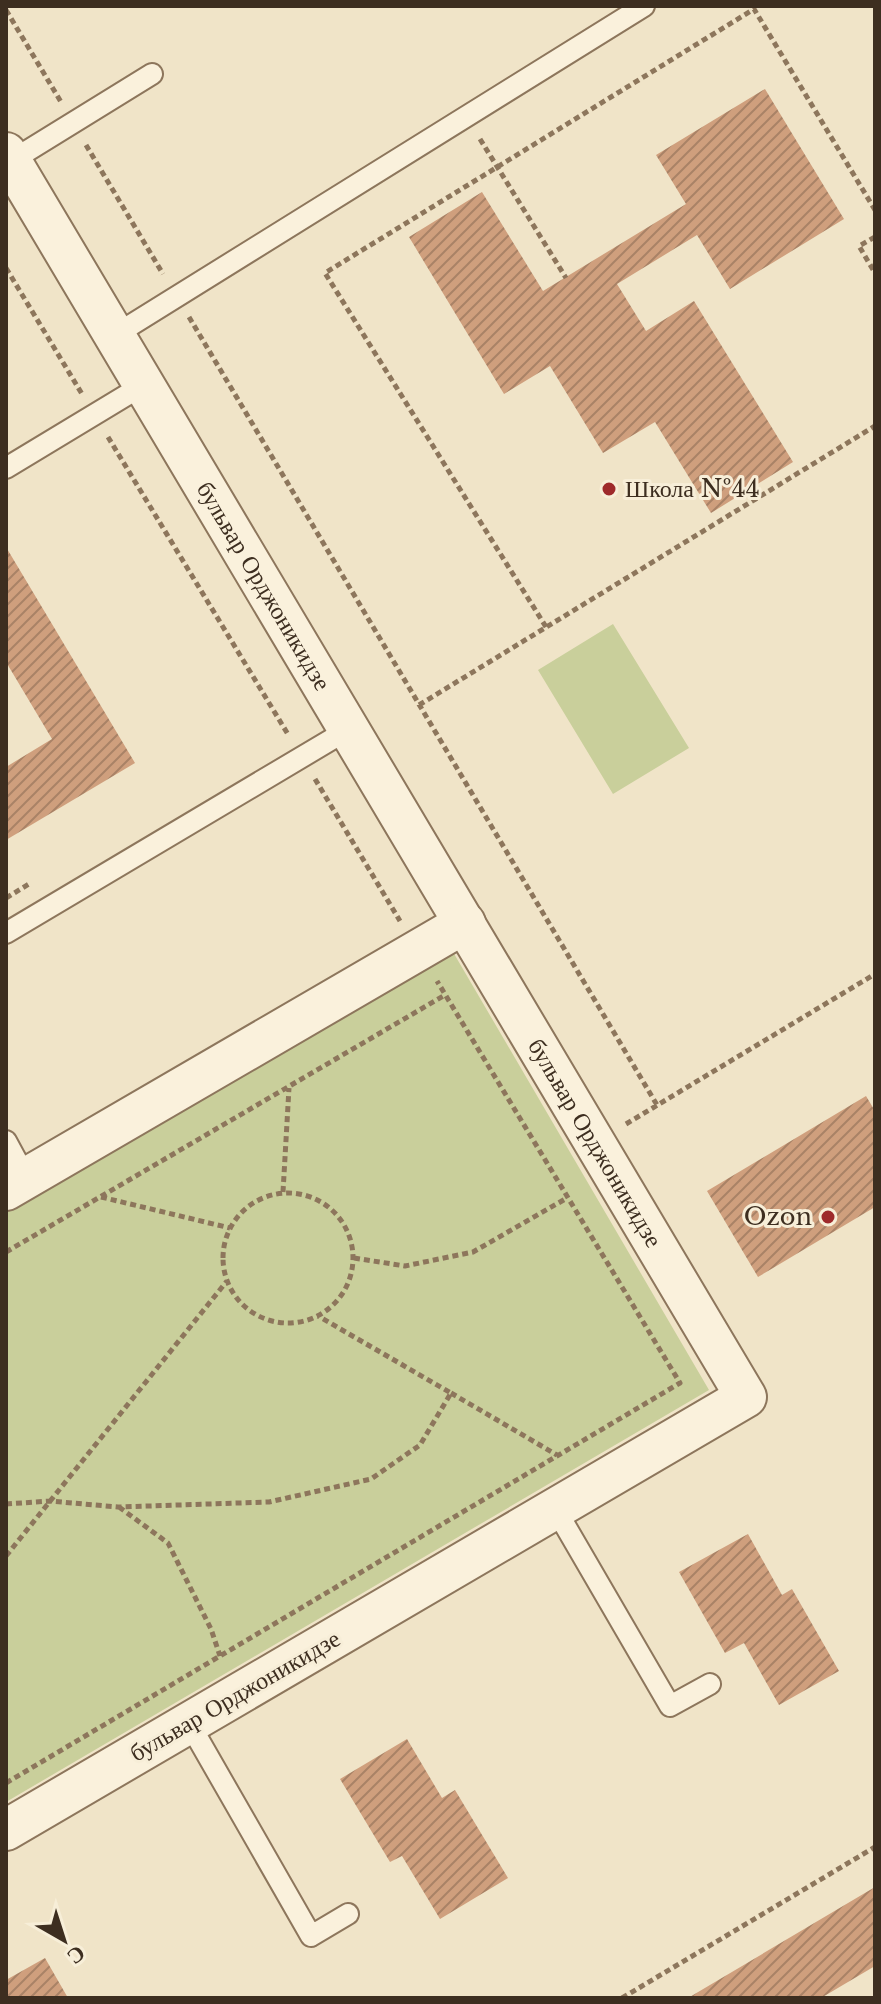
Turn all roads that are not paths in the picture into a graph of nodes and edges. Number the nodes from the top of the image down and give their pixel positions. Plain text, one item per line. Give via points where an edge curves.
1 (644, 6) edge
2 (152, 74) dead end
3 (8, 157) edge
4 (115, 335) junction
5 (145, 384) junction
6 (6, 468) edge
7 (349, 729) junction
8 (465, 923) junction
9 (6, 933) edge
10 (6, 1141) edge
11 (16, 1184) edge
12 (556, 1510) junction
13 (710, 1684) dead end
14 (189, 1723) junction
15 (6, 1830) edge
16 (348, 1914) dead end

1 - 4 lane
2 - 3 lane
3 - 4 street, бульвар Орджоникидзе
4 - 5 street, бульвар Орджоникидзе
5 - 6 lane
5 - 7 street, бульвар Орджоникидзе
7 - 8 street, бульвар Орджоникидзе
7 - 9 lane
8 - 11 street
8 - 12 street, бульвар Орджоникидзе via 746,1397
10 - 11 lane
12 - 13 lane via 670,1706
12 - 14 street, бульвар Орджоникидзе
14 - 15 street, бульвар Орджоникидзе
14 - 16 lane via 311,1936

